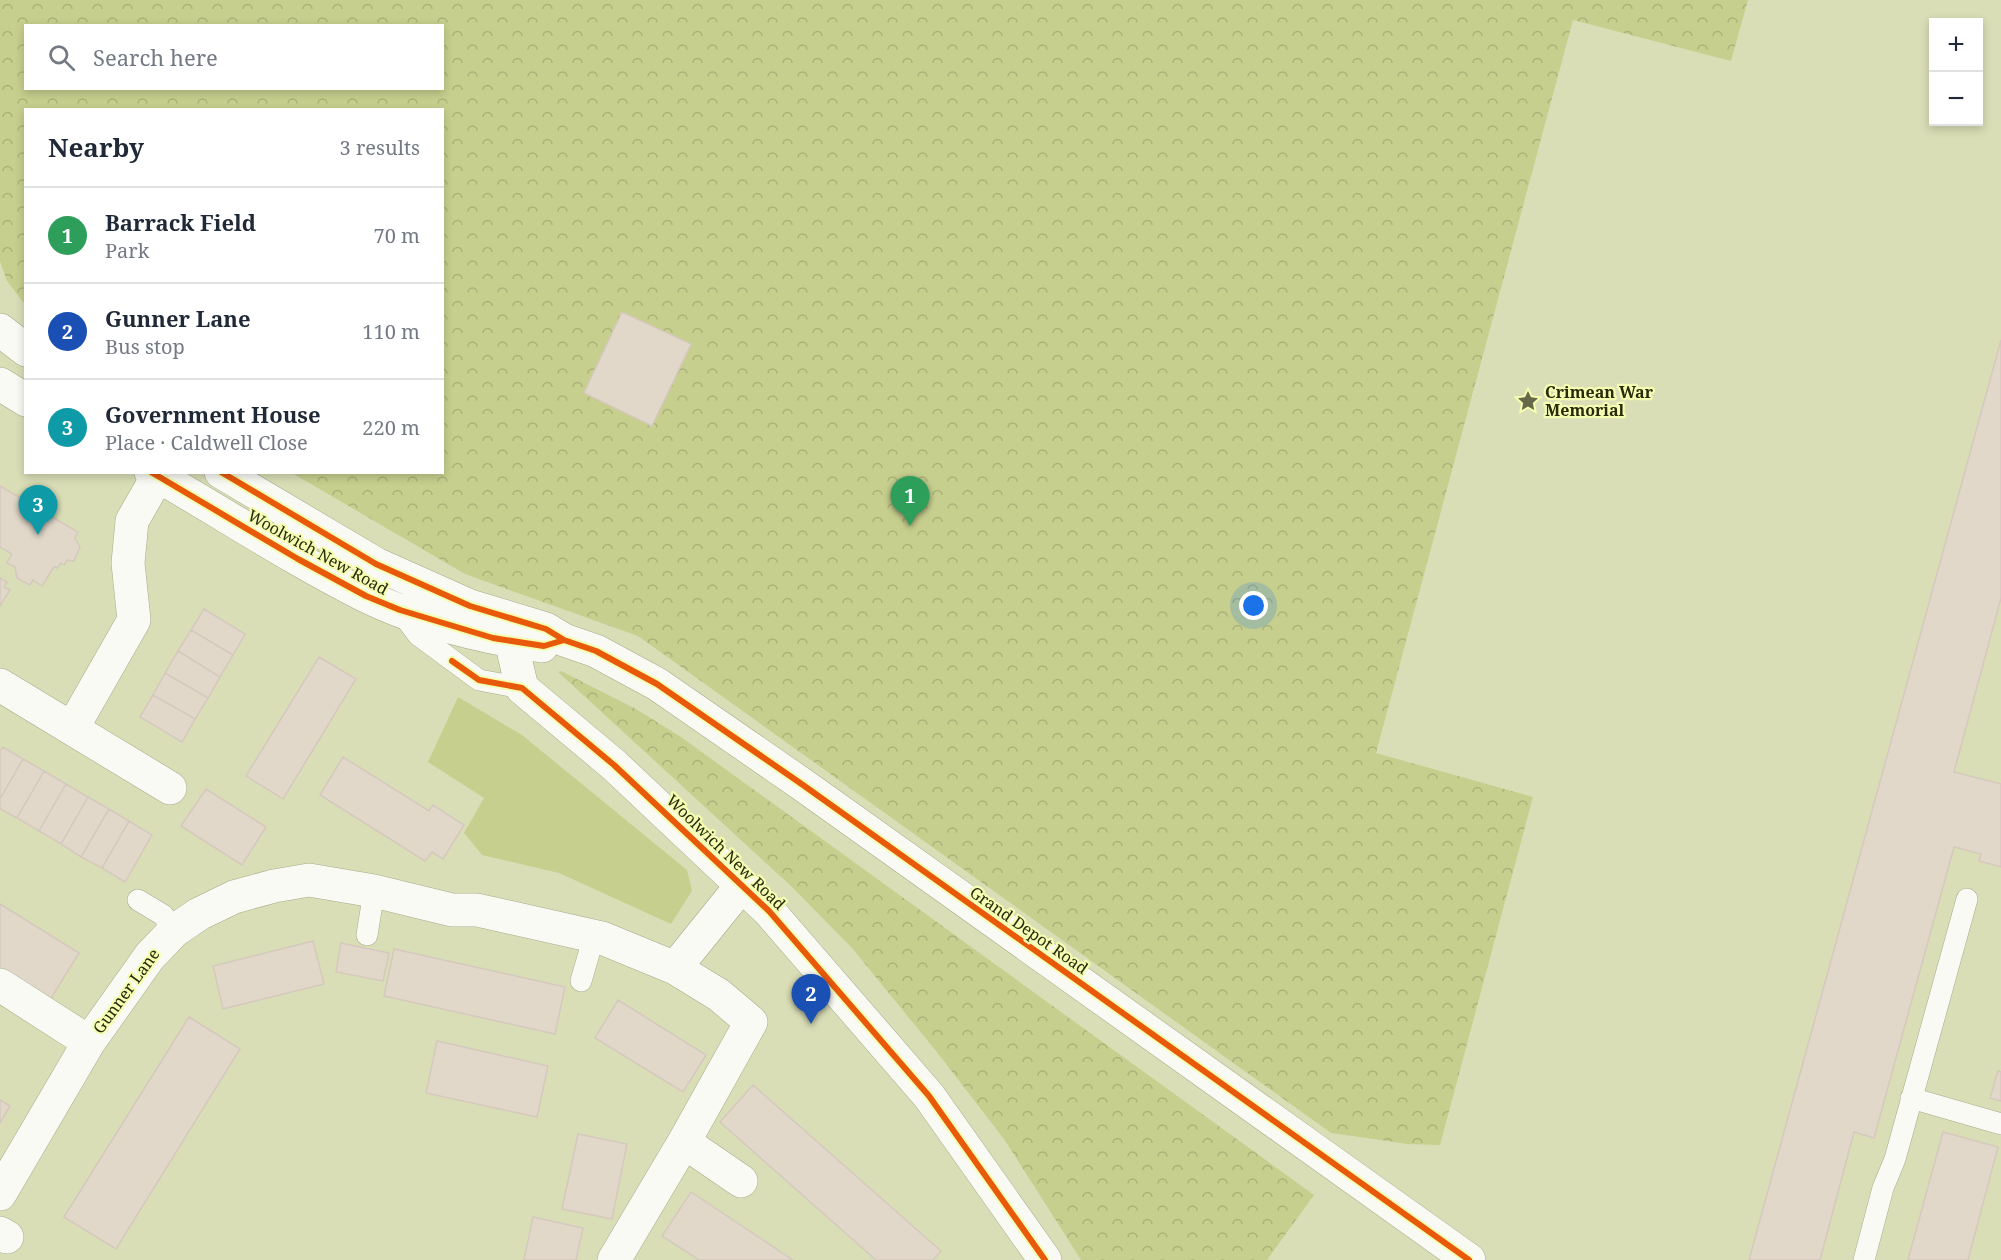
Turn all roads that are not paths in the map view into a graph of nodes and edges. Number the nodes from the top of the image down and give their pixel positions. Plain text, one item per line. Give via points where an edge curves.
1 (0, 330) edge
2 (24, 348) edge
3 (0, 384) edge
4 (0, 400) edge
5 (24, 400) edge
6 (24, 401) edge
7 (156, 474) edge
8 (223, 474) edge
9 (400, 610) junction
10 (518, 631) junction
11 (0, 685) edge
12 (522, 688) junction
13 (73, 727) junction
14 (170, 788) dead end
15 (742, 885) junction
16 (374, 891) junction
17 (1967, 899) dead end
18 (138, 900) dead end
19 (174, 931) junction
20 (367, 934) dead end
21 (594, 936) junction
22 (675, 968) junction
23 (581, 981) dead end
24 (0, 985) edge
25 (89, 1042) junction
26 (1911, 1098) junction
27 (2001, 1124) edge
28 (684, 1142) junction
29 (741, 1181) dead end
30 (0, 1194) edge
31 (614, 1260) edge
32 (1045, 1260) edge
33 (1469, 1260) edge
34 (1864, 1260) edge

1 - 2 main road
3 - 5 main road
4 - 6 main road
7 - 9 main road, Woolwich New Road via 308,564
7 - 13 main road via 132,521 128,562 134,620
8 - 10 main road, Woolwich New Road via 376,564
9 - 10 main road, Woolwich New Road via 470,632
9 - 12 lane, Woolwich New Road via 418,635 479,680
10 - 12 main road via 514,654
10 - 33 main road, Grand Depot Road via 544,646 564,640 596,651 657,684
11 - 13 main road
12 - 15 main road, Woolwich New Road via 614,765
13 - 14 main road
15 - 22 main road
15 - 32 main road, Woolwich New Road via 929,1096
16 - 19 main road, Gunner Lane via 309,880 274,886 234,897
16 - 20 lane
16 - 21 main road, Gunner Lane
17 - 26 lane
18 - 19 lane via 163,915
19 - 25 main road, Gunner Lane via 150,956
21 - 22 main road, Gunner Lane
21 - 23 lane
22 - 28 main road, Gunner Lane via 719,995 751,1022
24 - 25 main road, Gunner Lane
25 - 30 main road, Gunner Lane
26 - 27 lane
26 - 34 lane
28 - 29 main road
28 - 31 main road, Gunner Lane

